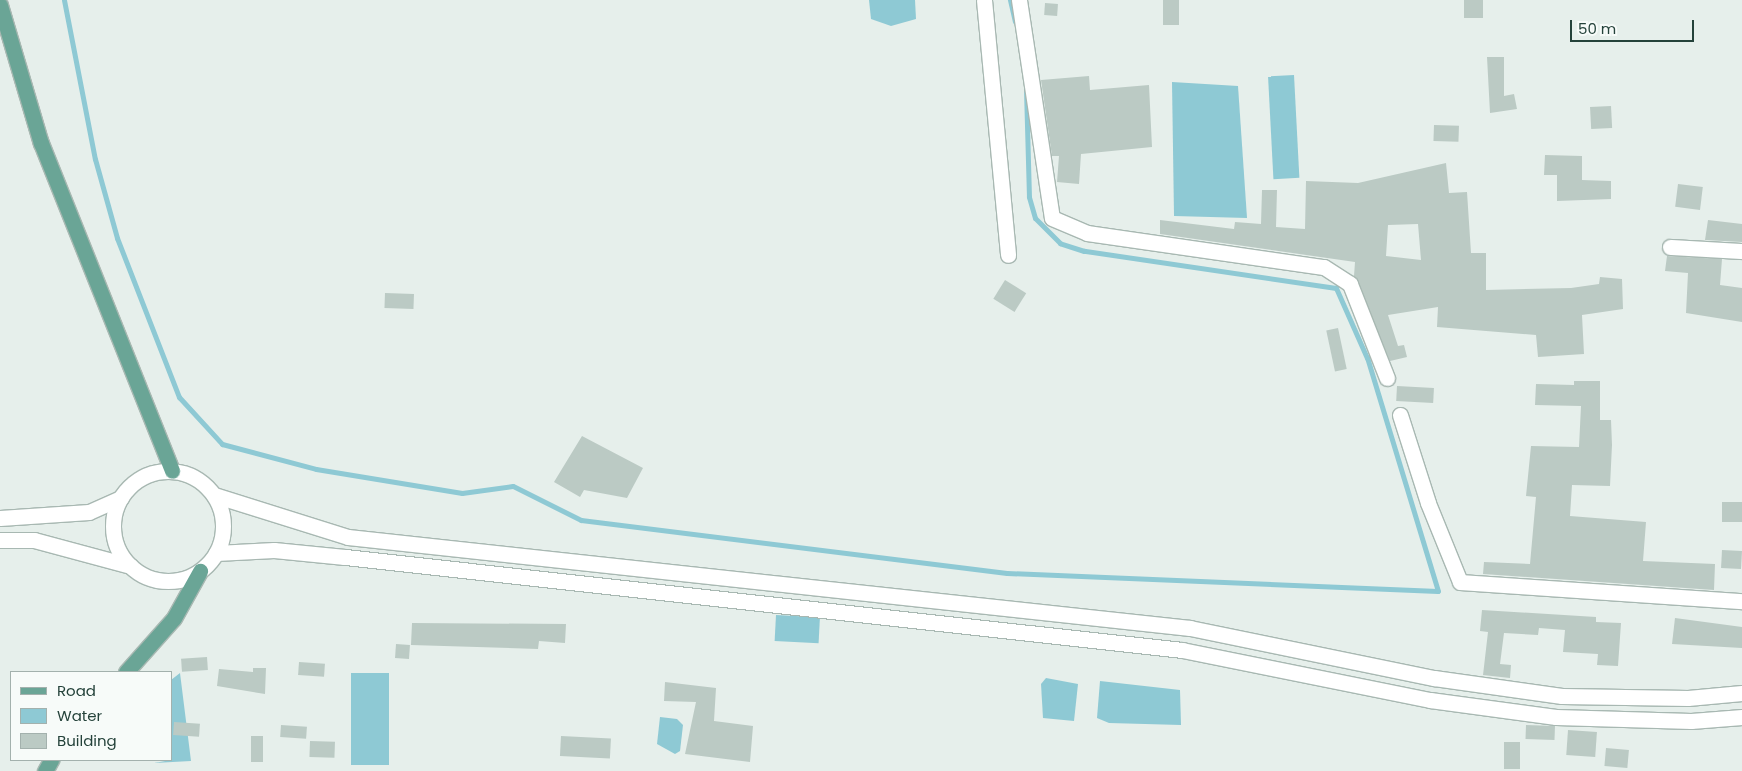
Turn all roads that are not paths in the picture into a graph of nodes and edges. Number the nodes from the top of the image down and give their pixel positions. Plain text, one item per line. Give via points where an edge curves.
1 (984, 0) edge
2 (1019, 0) edge
3 (0, 5) edge
4 (1670, 247) dead end
5 (1742, 251) edge
6 (1008, 255) dead end
7 (1387, 378) dead end
8 (1400, 415) dead end
9 (172, 471) junction
10 (214, 495) junction
11 (121, 498) junction
12 (0, 518) edge
13 (0, 540) edge
14 (216, 553) junction
15 (131, 566) junction
16 (200, 571) junction
17 (1742, 601) edge
18 (127, 671) edge
19 (1742, 693) edge
20 (1742, 717) edge

1 - 6 street
2 - 7 street via 1052,218 1087,233 1324,267 1350,284
3 - 9 main road via 41,142
4 - 5 street
8 - 17 street via 1428,503 1460,582
9 - 10 street via 196,478
9 - 11 street via 148,475
10 - 14 street via 223,518
10 - 19 street via 348,537 1190,628 1434,678 1562,696 1688,698
11 - 12 street via 89,512
11 - 15 street via 114,534
13 - 15 street via 34,540
14 - 16 street
14 - 20 street via 274,550 345,557 1182,650 1430,700 1556,717 1691,721
15 - 16 street via 164,580
16 - 18 main road via 174,618

